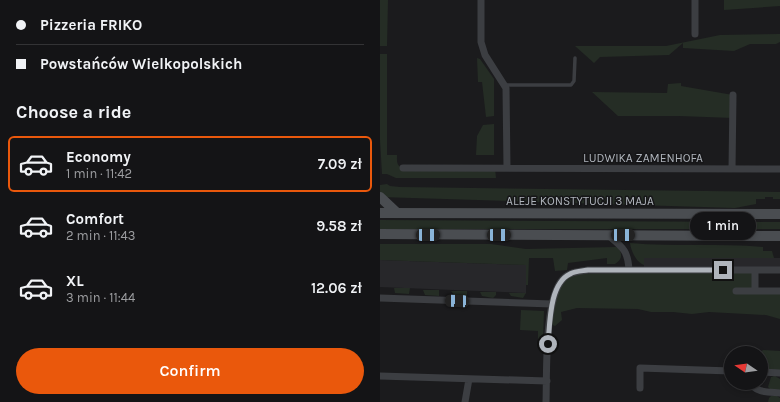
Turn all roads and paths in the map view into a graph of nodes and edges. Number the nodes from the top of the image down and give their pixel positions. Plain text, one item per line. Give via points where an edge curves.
1 (481, 0) edge
2 (695, 0) edge
3 (695, 34) dead end
4 (575, 58) dead end
5 (504, 85) junction
6 (733, 95) dead end
7 (402, 168) dead end
8 (507, 168) junction
9 (732, 169) junction
10 (780, 170) edge
11 (380, 197) edge
12 (397, 212) junction
13 (380, 213) edge
14 (780, 214) edge
15 (380, 228) edge
16 (380, 234) edge
17 (399, 234) junction
18 (608, 235) junction
19 (780, 236) edge
20 (629, 270) junction
21 (755, 270) junction
22 (780, 270) edge
23 (736, 291) dead end
24 (755, 291) junction
25 (780, 291) edge
26 (380, 298) edge
27 (552, 304) junction
28 (724, 371) edge
29 (768, 372) edge
30 (780, 373) edge
31 (380, 376) edge
32 (468, 379) junction
33 (547, 381) junction
34 (640, 388) dead end
35 (768, 390) edge
36 (780, 393) edge
37 (465, 402) edge
38 (546, 402) edge

1 - 5 street via 481,42 485,54
2 - 3 street
4 - 5 lane via 572,85
5 - 8 street via 507,94
6 - 9 street
7 - 8 street, LUDWIKA ZAMENHOFA
8 - 9 street, LUDWIKA ZAMENHOFA
9 - 10 street, LUDWIKA ZAMENHOFA
11 - 12 main road
12 - 13 main road, ALEJE KONSTYTUCJI 3 MAJA
12 - 14 main road, ALEJE KONSTYTUCJI 3 MAJA
15 - 17 main road
16 - 17 main road
17 - 18 main road
18 - 19 main road
18 - 20 street via 622,246
20 - 21 street
20 - 27 street via 588,270 570,274 563,278 558,286
21 - 22 street
21 - 24 street
23 - 24 street
24 - 25 street
26 - 27 street
27 - 33 street
28 - 34 street via 640,368
29 - 30 street
31 - 32 street
32 - 33 street
32 - 37 street
33 - 38 street
35 - 36 street

